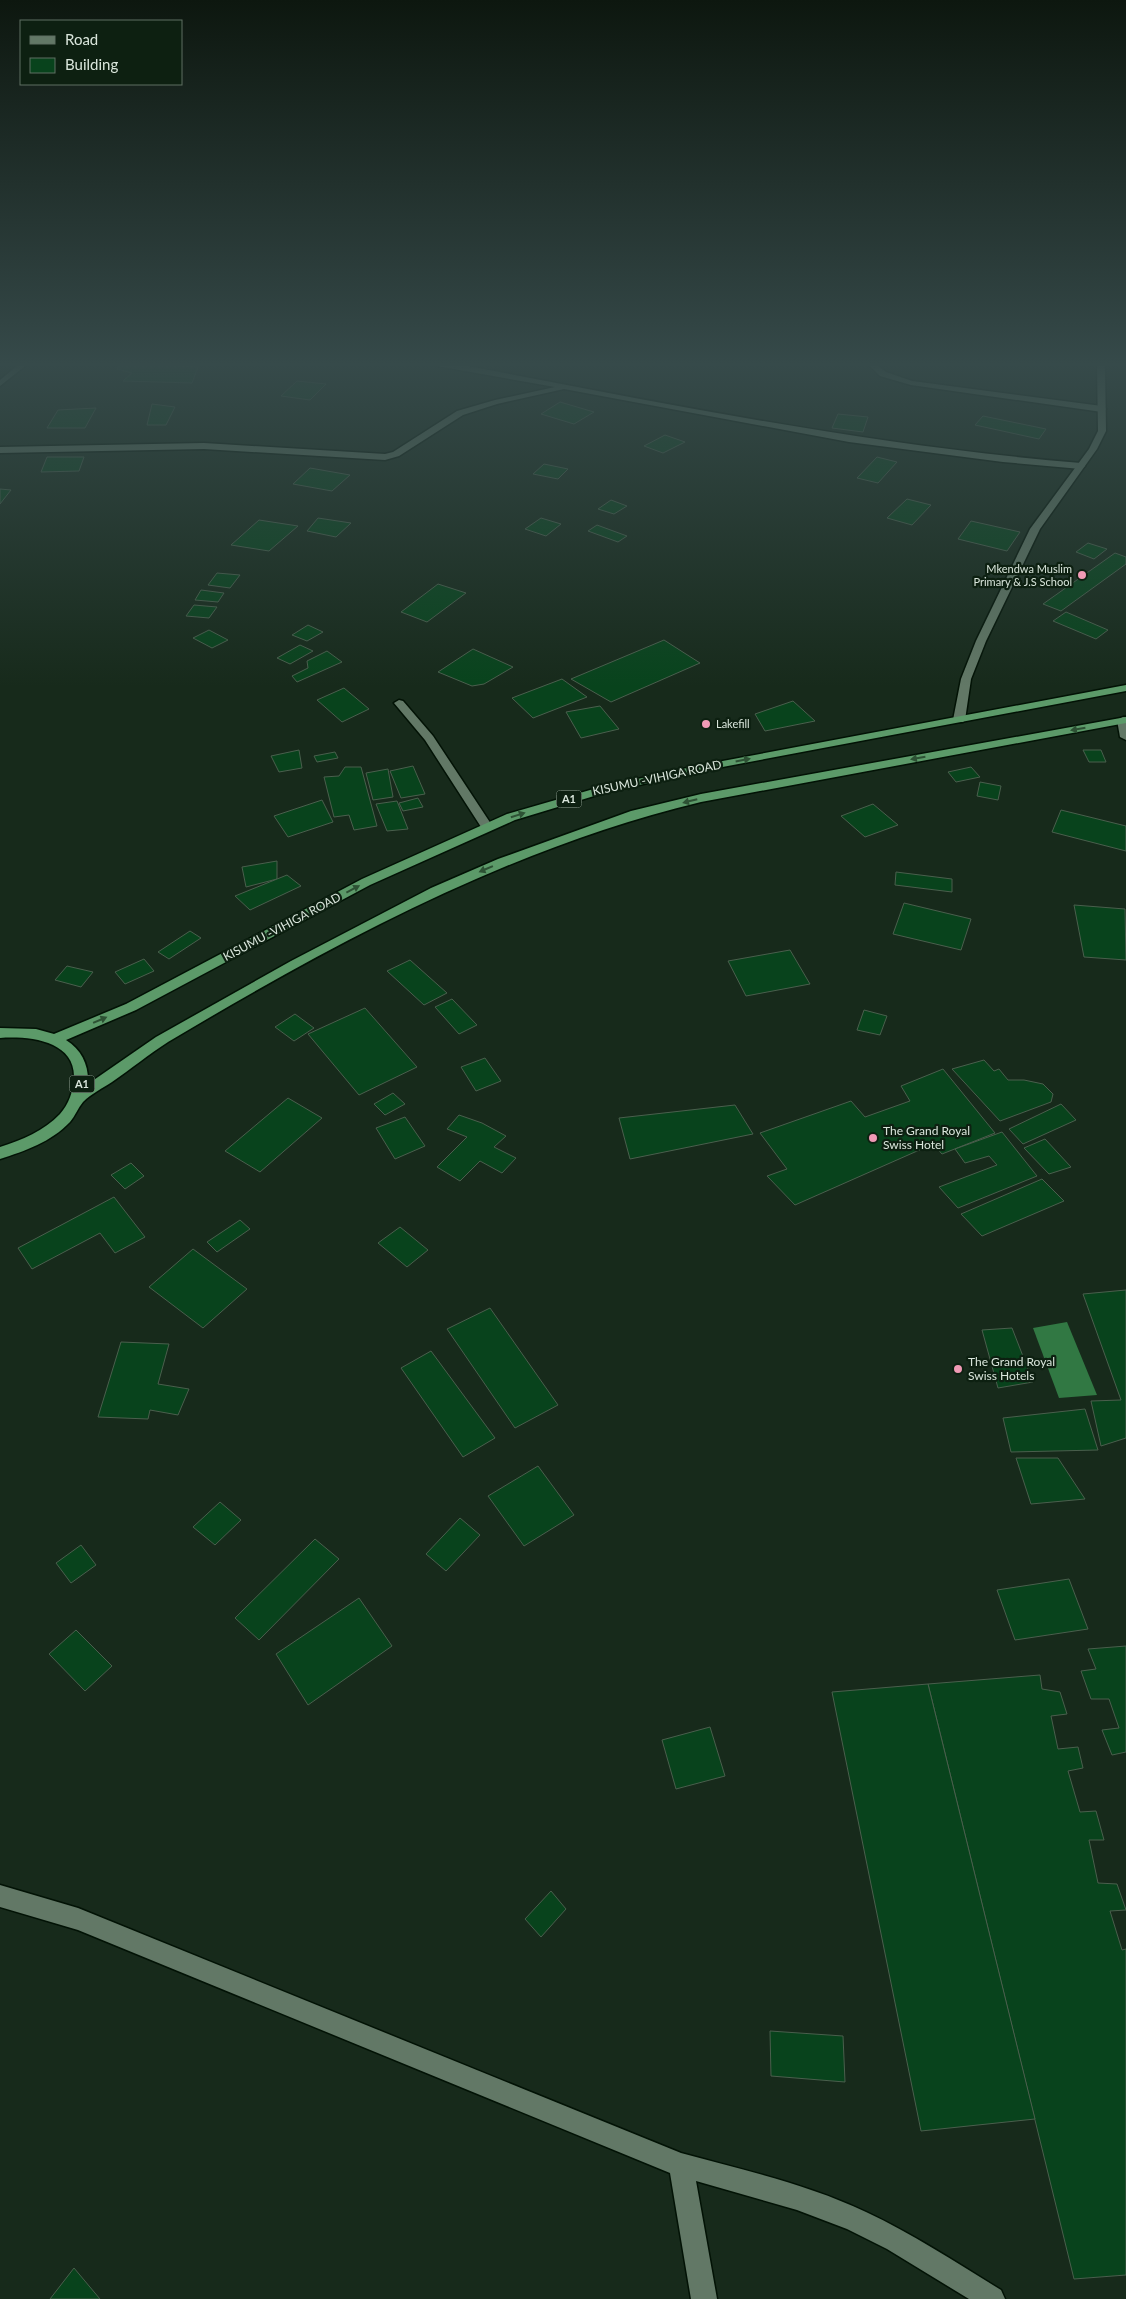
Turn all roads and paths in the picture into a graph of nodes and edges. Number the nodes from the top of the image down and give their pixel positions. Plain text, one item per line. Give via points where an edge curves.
1 (1076, 473) edge
2 (1126, 688) edge
3 (400, 703) dead end
4 (959, 720) junction
5 (1125, 720) edge
6 (1126, 737) edge
7 (487, 827) junction
8 (0, 1033) edge
9 (56, 1039) junction
10 (76, 1100) junction
11 (0, 1153) edge
12 (0, 1896) edge
13 (681, 2165) junction
14 (704, 2299) edge
15 (992, 2299) edge

1 - 4 street via 1035,528 975,656 966,679
2 - 4 highway, KISUMU -VIHIGA ROAD / A1
3 - 7 street via 428,738
7 -> 4 highway, KISUMU -VIHIGA ROAD / A1 via 601,790
5 - 6 street
5 -> 10 highway, A1 via 701,798 634,814 502,862 434,891 161,1040
9 -> 7 highway, KISUMU -VIHIGA ROAD / A1 via 130,1007 366,882
8 - 9 highway, A1 via 34,1032
9 - 10 highway, A1 via 72,1050 81,1066 82,1087
10 - 11 highway, A1 via 53,1129 25,1145
12 - 13 street via 78,1919
13 - 14 street
13 - 15 street via 835,2211 895,2240

